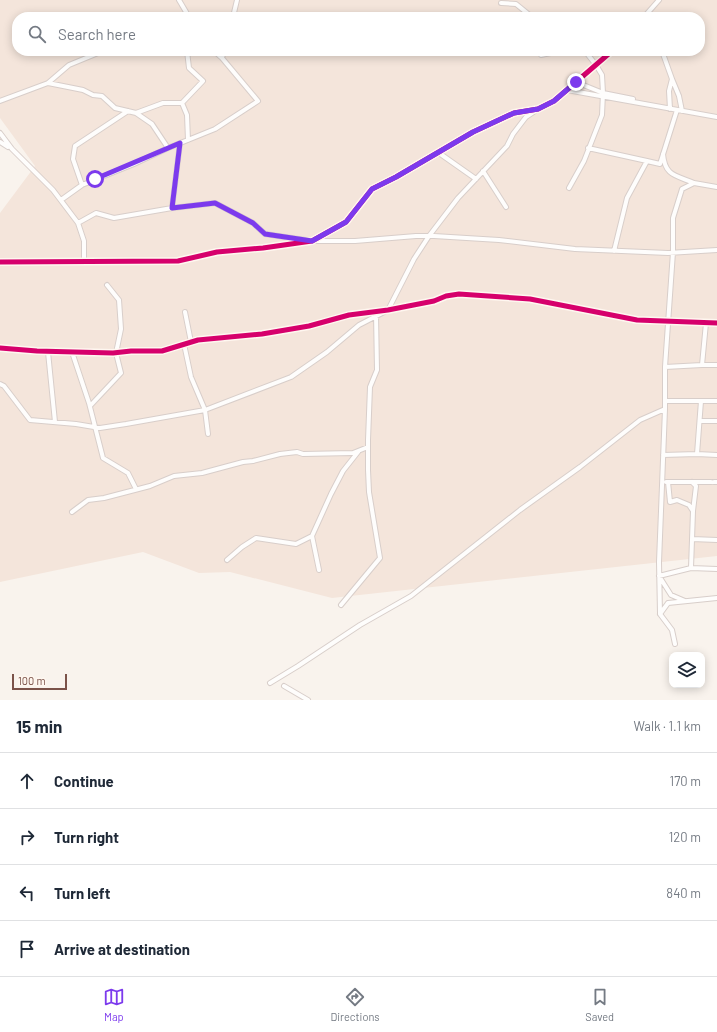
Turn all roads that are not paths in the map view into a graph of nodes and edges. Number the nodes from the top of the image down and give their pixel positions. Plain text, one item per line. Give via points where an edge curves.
1 (179, 0) edge
2 (237, 0) edge
3 (659, 0) edge
4 (501, 3) dead end
5 (186, 12) edge
6 (234, 12) edge
7 (526, 12) edge
8 (648, 12) edge
9 (91, 56) edge
10 (187, 56) edge
11 (220, 56) edge
12 (589, 56) edge
13 (606, 56) edge
14 (664, 56) edge
15 (222, 58) joint
16 (596, 65) junction
17 (672, 79) junction
18 (576, 82) junction
19 (48, 83) junction
20 (567, 90) junction
21 (603, 95) junction
22 (0, 100) edge
23 (182, 103) junction
24 (538, 109) junction
25 (670, 109) junction
26 (680, 111) junction
27 (128, 112) junction
28 (136, 113) junction
29 (717, 117) edge
30 (0, 133) edge
31 (188, 140) junction
32 (0, 142) edge
33 (180, 143) junction
34 (168, 148) junction
35 (588, 148) junction
36 (12, 149) junction
37 (438, 153) junction
38 (663, 154) junction
39 (647, 161) junction
40 (483, 171) junction
41 (476, 179) junction
42 (694, 183) junction
43 (82, 185) junction
44 (717, 187) edge
45 (569, 188) dead end
46 (61, 200) junction
47 (506, 207) dead end
48 (172, 208) junction
49 (78, 222) junction
50 (429, 236) junction
51 (312, 241) junction
52 (717, 250) edge
53 (614, 251) junction
54 (673, 252) junction
55 (84, 261) junction
56 (0, 262) edge
57 (108, 285) dead end
58 (388, 310) junction
59 (185, 312) dead end
60 (376, 314) junction
61 (669, 322) junction
62 (706, 323) junction
63 (717, 323) edge
64 (191, 342) junction
65 (184, 344) junction
66 (0, 348) edge
67 (48, 352) junction
68 (72, 352) junction
69 (116, 353) junction
70 (702, 364) junction
71 (717, 365) edge
72 (665, 367) junction
73 (0, 384) edge
74 (665, 401) junction
75 (701, 401) junction
76 (717, 401) edge
77 (90, 406) junction
78 (665, 408) junction
79 (204, 410) junction
80 (700, 421) junction
81 (717, 421) edge
82 (55, 422) junction
83 (96, 427) junction
84 (208, 434) dead end
85 (368, 447) junction
86 (358, 452) junction
87 (697, 454) junction
88 (663, 455) junction
89 (717, 455) edge
90 (662, 482) junction
91 (668, 482) junction
92 (692, 482) junction
93 (704, 482) junction
94 (714, 482) edge
95 (136, 489) junction
96 (695, 490) junction
97 (693, 511) junction
98 (72, 512) dead end
99 (312, 536) junction
100 (692, 540) junction
101 (717, 540) edge
102 (227, 560) dead end
103 (691, 568) junction
104 (717, 569) edge
105 (319, 570) dead end
106 (659, 576) junction
107 (717, 598) edge
108 (685, 601) junction
109 (342, 605) dead end
110 (660, 614) junction
111 (675, 644) dead end
112 (270, 683) dead end
113 (284, 686) dead end
114 (308, 700) edge

1 - 5 street
2 - 6 street
3 - 8 street
4 - 7 street via 516,4
9 - 19 street via 69,65
10 - 23 street via 189,68 203,81
11 - 15 street
12 - 16 street
13 - 16 street
14 - 17 street
15 - 31 street via 258,101 215,129
16 - 18 street
16 - 21 street via 602,75
17 - 25 street via 669,91
17 - 26 street via 679,96
18 - 20 street
18 - 21 street
19 - 22 street
19 - 27 street via 102,96 115,108
20 - 21 street
20 - 24 street via 554,101
21 - 25 street
21 - 35 street via 602,115
23 - 28 street via 163,104
23 - 31 street via 187,115
24 - 37 street via 514,113 473,132
24 - 40 street via 526,117 507,146
25 - 26 street
26 - 29 street
26 - 38 street
27 - 28 street
27 - 43 street via 75,146 73,159
28 - 34 street via 152,124
30 - 36 street
31 - 33 street
32 - 36 street
33 - 34 street
33 - 48 street
34 - 43 street
35 - 39 street
35 - 45 street
36 - 46 street
37 - 41 street
37 - 51 street via 372,189 346,222
38 - 39 street via 660,164
38 - 42 street via 664,165 670,173
39 - 53 street via 628,198
40 - 41 street
40 - 47 street
41 - 50 street
42 - 44 street
42 - 54 street via 682,189 673,218
43 - 46 street
46 - 49 street
48 - 49 street via 114,218 96,214
48 - 51 street via 215,203 253,223 265,234
49 - 55 street via 84,241
50 - 51 street
50 - 53 street via 460,236
50 - 58 street
51 - 55 street via 217,252 178,261
52 - 54 street
53 - 54 street
54 - 61 street
55 - 56 street
57 - 69 street via 119,300 121,329
58 - 60 street
58 - 61 street via 459,294 530,299 637,320
59 - 64 street
60 - 64 street via 349,315 309,326
60 - 79 street via 291,377
60 - 85 street via 377,370 370,387
61 - 62 street
61 - 72 street
62 - 63 street
62 - 70 street
64 - 65 street
65 - 69 street via 162,351
65 - 79 street via 191,377
66 - 67 street
67 - 68 street
67 - 82 street
68 - 69 street
68 - 77 street
69 - 77 street via 121,373
70 - 71 street
70 - 72 street
72 - 74 street
73 - 82 street via 30,420
74 - 75 street
74 - 78 street
75 - 76 street
75 - 80 street
77 - 83 street
78 - 88 street
78 - 112 street via 640,420 411,596 360,625
79 - 83 street
79 - 84 street
80 - 81 street
80 - 87 street
82 - 83 street
83 - 95 street via 103,458 128,473
85 - 86 street
85 - 109 street via 369,492 380,558
86 - 95 street via 280,454 174,476
86 - 99 street via 343,471
87 - 88 street
87 - 89 street
88 - 90 street
90 - 91 street
90 - 106 street
91 - 92 street
91 - 97 street via 670,502 677,500 688,505
92 - 93 street
92 - 96 street via 696,486
93 - 94 street
93 - 96 street
95 - 98 street via 88,500
96 - 97 street
97 - 100 street
99 - 102 street via 296,544 256,538
99 - 105 street
100 - 101 street
100 - 103 street
103 - 104 street
103 - 106 street
106 - 108 street via 671,596
106 - 110 street
107 - 108 street
108 - 110 street via 668,603
110 - 111 street via 672,630
113 - 114 street

